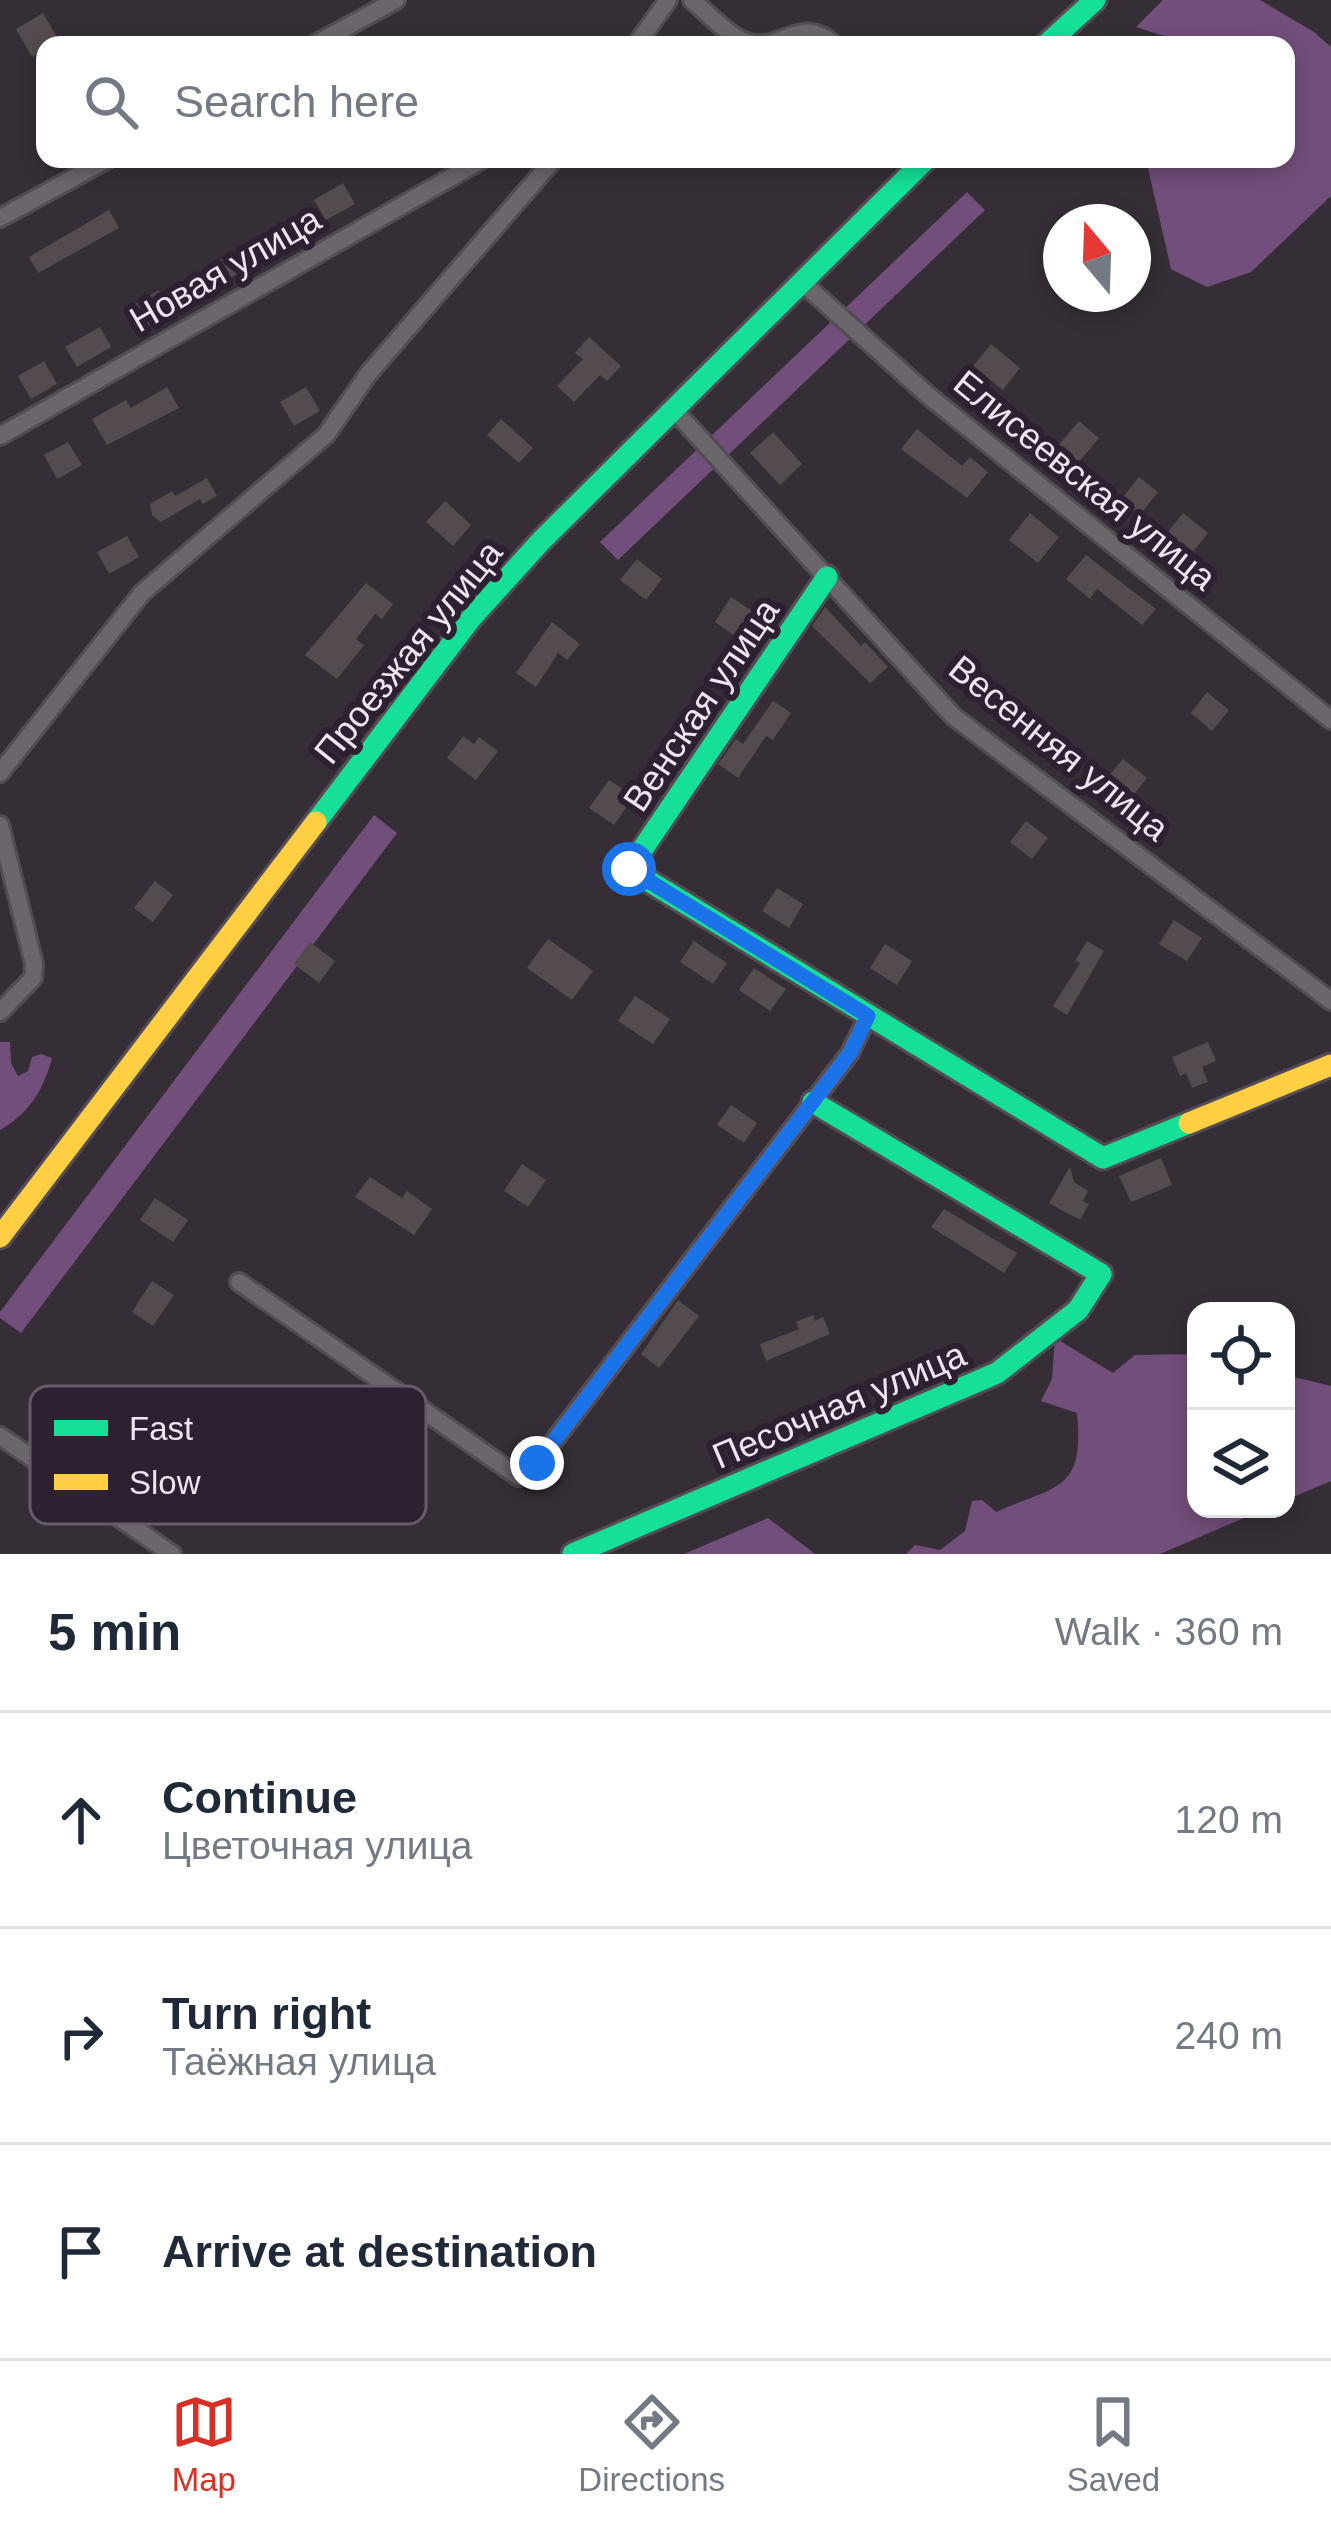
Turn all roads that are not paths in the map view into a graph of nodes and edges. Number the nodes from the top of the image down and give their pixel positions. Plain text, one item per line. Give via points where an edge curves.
1 (396, 0) edge
2 (668, 0) edge
3 (692, 0) edge
4 (1095, 0) edge
5 (330, 36) edge
6 (642, 36) edge
7 (738, 36) edge
8 (791, 36) edge
9 (823, 36) edge
10 (1056, 36) edge
11 (92, 168) edge
12 (467, 168) edge
13 (546, 168) edge
14 (917, 168) edge
15 (0, 218) edge
16 (804, 284) junction
17 (675, 411) junction
18 (0, 436) edge
19 (826, 578) junction
20 (1331, 720) edge
21 (0, 773) edge
22 (0, 825) edge
23 (1331, 1001) edge
24 (0, 1012) edge
25 (868, 1016) junction
26 (1331, 1065) edge
27 (813, 1102) junction
28 (0, 1238) edge
29 (239, 1282) dead end
30 (388, 1386) edge
31 (426, 1412) edge
32 (0, 1436) edge
33 (30, 1456) edge
34 (128, 1524) edge
35 (172, 1554) edge
36 (572, 1554) edge

1 - 5 street
2 - 6 street
3 - 7 street
4 - 10 street
8 - 9 street
11 - 15 street
12 - 18 street, Новая улица
13 - 21 street via 326,435 142,593
14 - 16 street, Проезжая улица
16 - 17 street, Проезжая улица
16 - 20 street, Елисеевская улица via 930,397
17 - 19 street, Весенняя улица
17 - 28 street, Проезжая улица via 472,617
19 - 23 street, Весенняя улица via 953,716
19 - 25 street, Венская улица via 629,869
22 - 24 street via 34,964 33,978
25 - 26 street via 1103,1158
25 - 27 street
27 - 31 street via 537,1463 519,1477
27 - 36 street, Песочная улица via 1101,1274 1078,1310 998,1373
29 - 30 street
32 - 33 street
34 - 35 street

